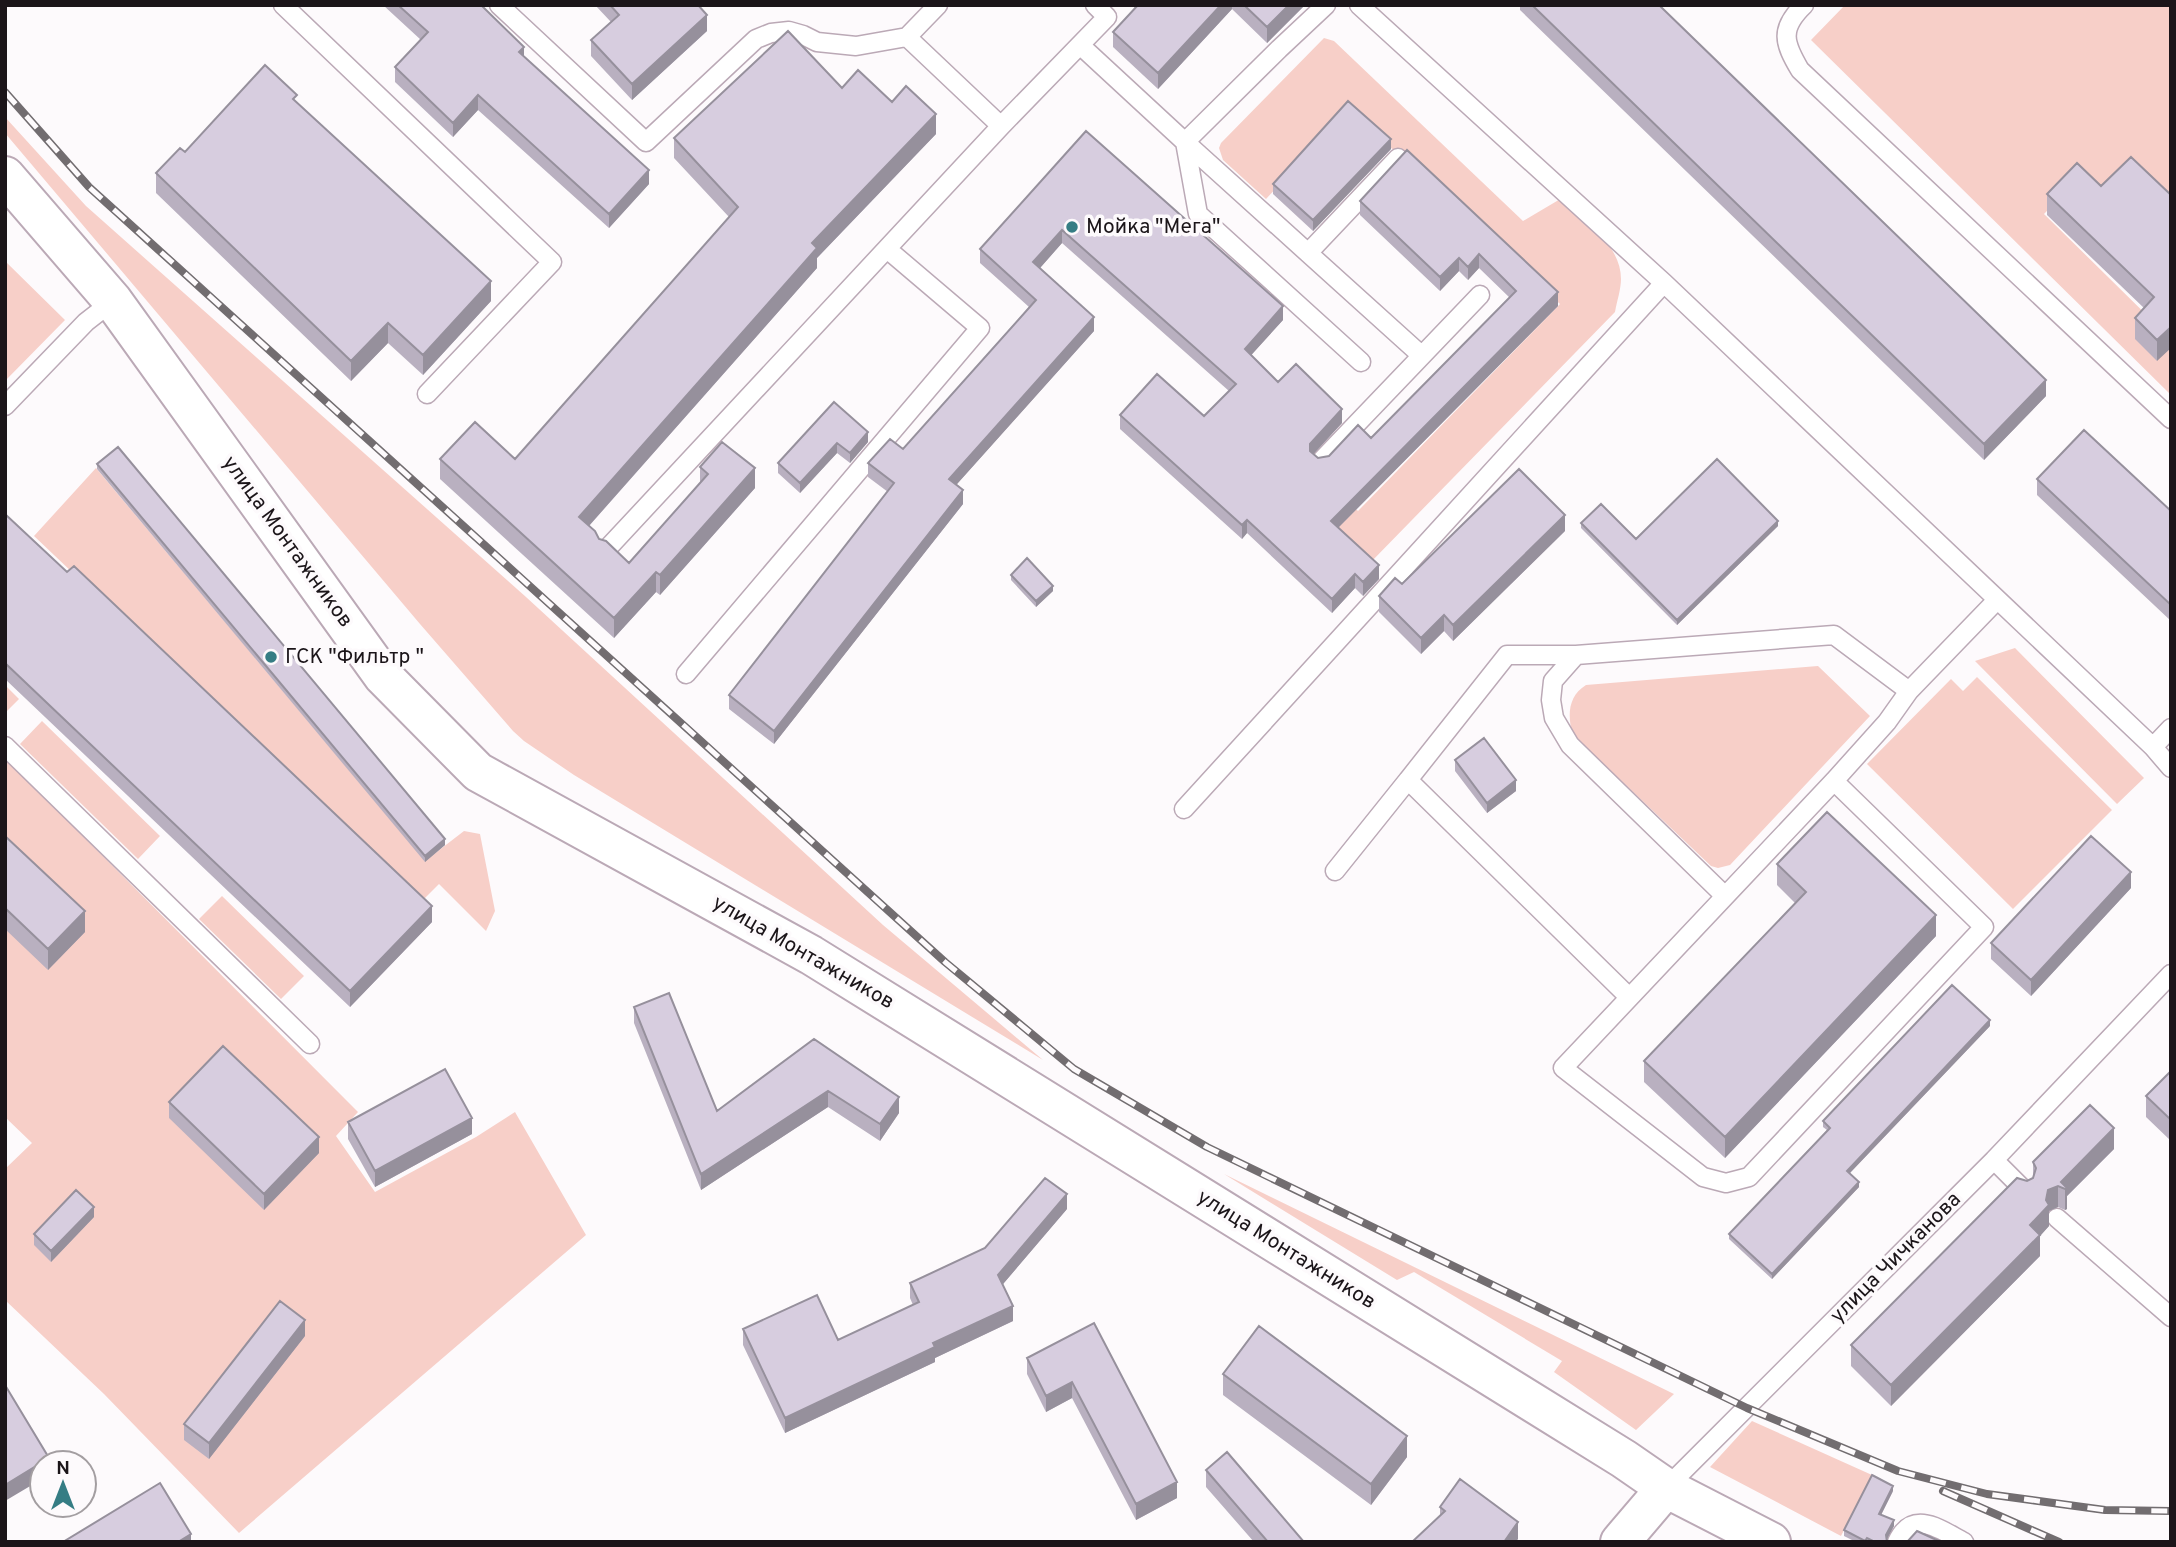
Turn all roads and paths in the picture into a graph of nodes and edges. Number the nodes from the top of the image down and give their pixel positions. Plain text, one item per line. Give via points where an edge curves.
1 (283, 5) edge
2 (499, 5) edge
3 (938, 5) edge
4 (1095, 5) edge
5 (1326, 5) edge
6 (1359, 5) edge
7 (1804, 5) edge
8 (907, 37) junction
9 (1080, 45) junction
10 (1001, 126) junction
11 (1185, 142) junction
12 (1398, 158) edge
13 (5, 176) edge
14 (887, 249) junction
15 (1308, 253) junction
16 (1664, 283) junction
17 (1480, 295) dead end
18 (113, 301) junction
19 (1422, 355) junction
20 (1361, 362) dead end
21 (427, 394) dead end
22 (5, 406) edge
23 (2171, 419) edge
24 (1321, 461) edge
25 (606, 550) edge
26 (1997, 600) junction
27 (1576, 655) junction
28 (687, 674) dead end
29 (1909, 691) junction
30 (2171, 728) edge
31 (5, 746) edge
32 (2153, 747) junction
33 (2171, 768) edge
34 (1408, 780) junction
35 (1834, 781) junction
36 (1184, 809) dead end
37 (1335, 872) dead end
38 (1725, 896) junction
39 (2171, 974) edge
40 (1629, 997) junction
41 (310, 1044) dead end
42 (1994, 1160) junction
43 (2025, 1191) edge
44 (2057, 1219) dead end
45 (2171, 1317) edge
46 (1666, 1488) junction
47 (1620, 1542) edge
48 (1772, 1542) edge
49 (1898, 1542) edge
50 (1964, 1542) edge

1 - 21 lane via 552,262
2 - 8 lane via 646,142 756,38 789,31 817,42 856,47
3 - 8 lane
4 - 9 lane via 1107,17
5 - 11 lane
6 - 16 lane
7 - 23 lane via 1785,36 1800,70
8 - 10 lane
9 - 10 lane
9 - 11 lane
10 - 14 lane
11 - 15 lane
11 - 20 lane via 1198,214
12 - 15 lane
13 - 18 main road, улица Монтажников
14 - 25 lane
14 - 28 lane via 980,328
15 - 19 lane
16 - 26 lane
16 - 36 lane
17 - 19 lane
18 - 22 lane
18 - 46 main road, улица Монтажников via 383,676 478,772 811,955
19 - 24 lane
26 - 29 lane
26 - 32 lane
27 - 29 lane via 1835,635
27 - 34 lane via 1507,655
27 - 38 lane via 1553,681 1551,700 1554,718 1570,745
29 - 35 lane via 1888,722
30 - 32 lane
31 - 41 lane
32 - 33 lane
34 - 37 lane
34 - 40 lane
35 - 38 lane
35 - 40 lane via 1984,927 1749,1177 1726,1183 1703,1177 1563,1068
38 - 40 lane
39 - 42 lane, улица Чичканова
42 - 43 lane
42 - 46 lane, улица Чичканова
44 - 45 lane
46 - 47 main road, улица Чичканова
46 - 48 main road, улица Монтажников
49 - 50 lane via 1906,1529 1920,1523

